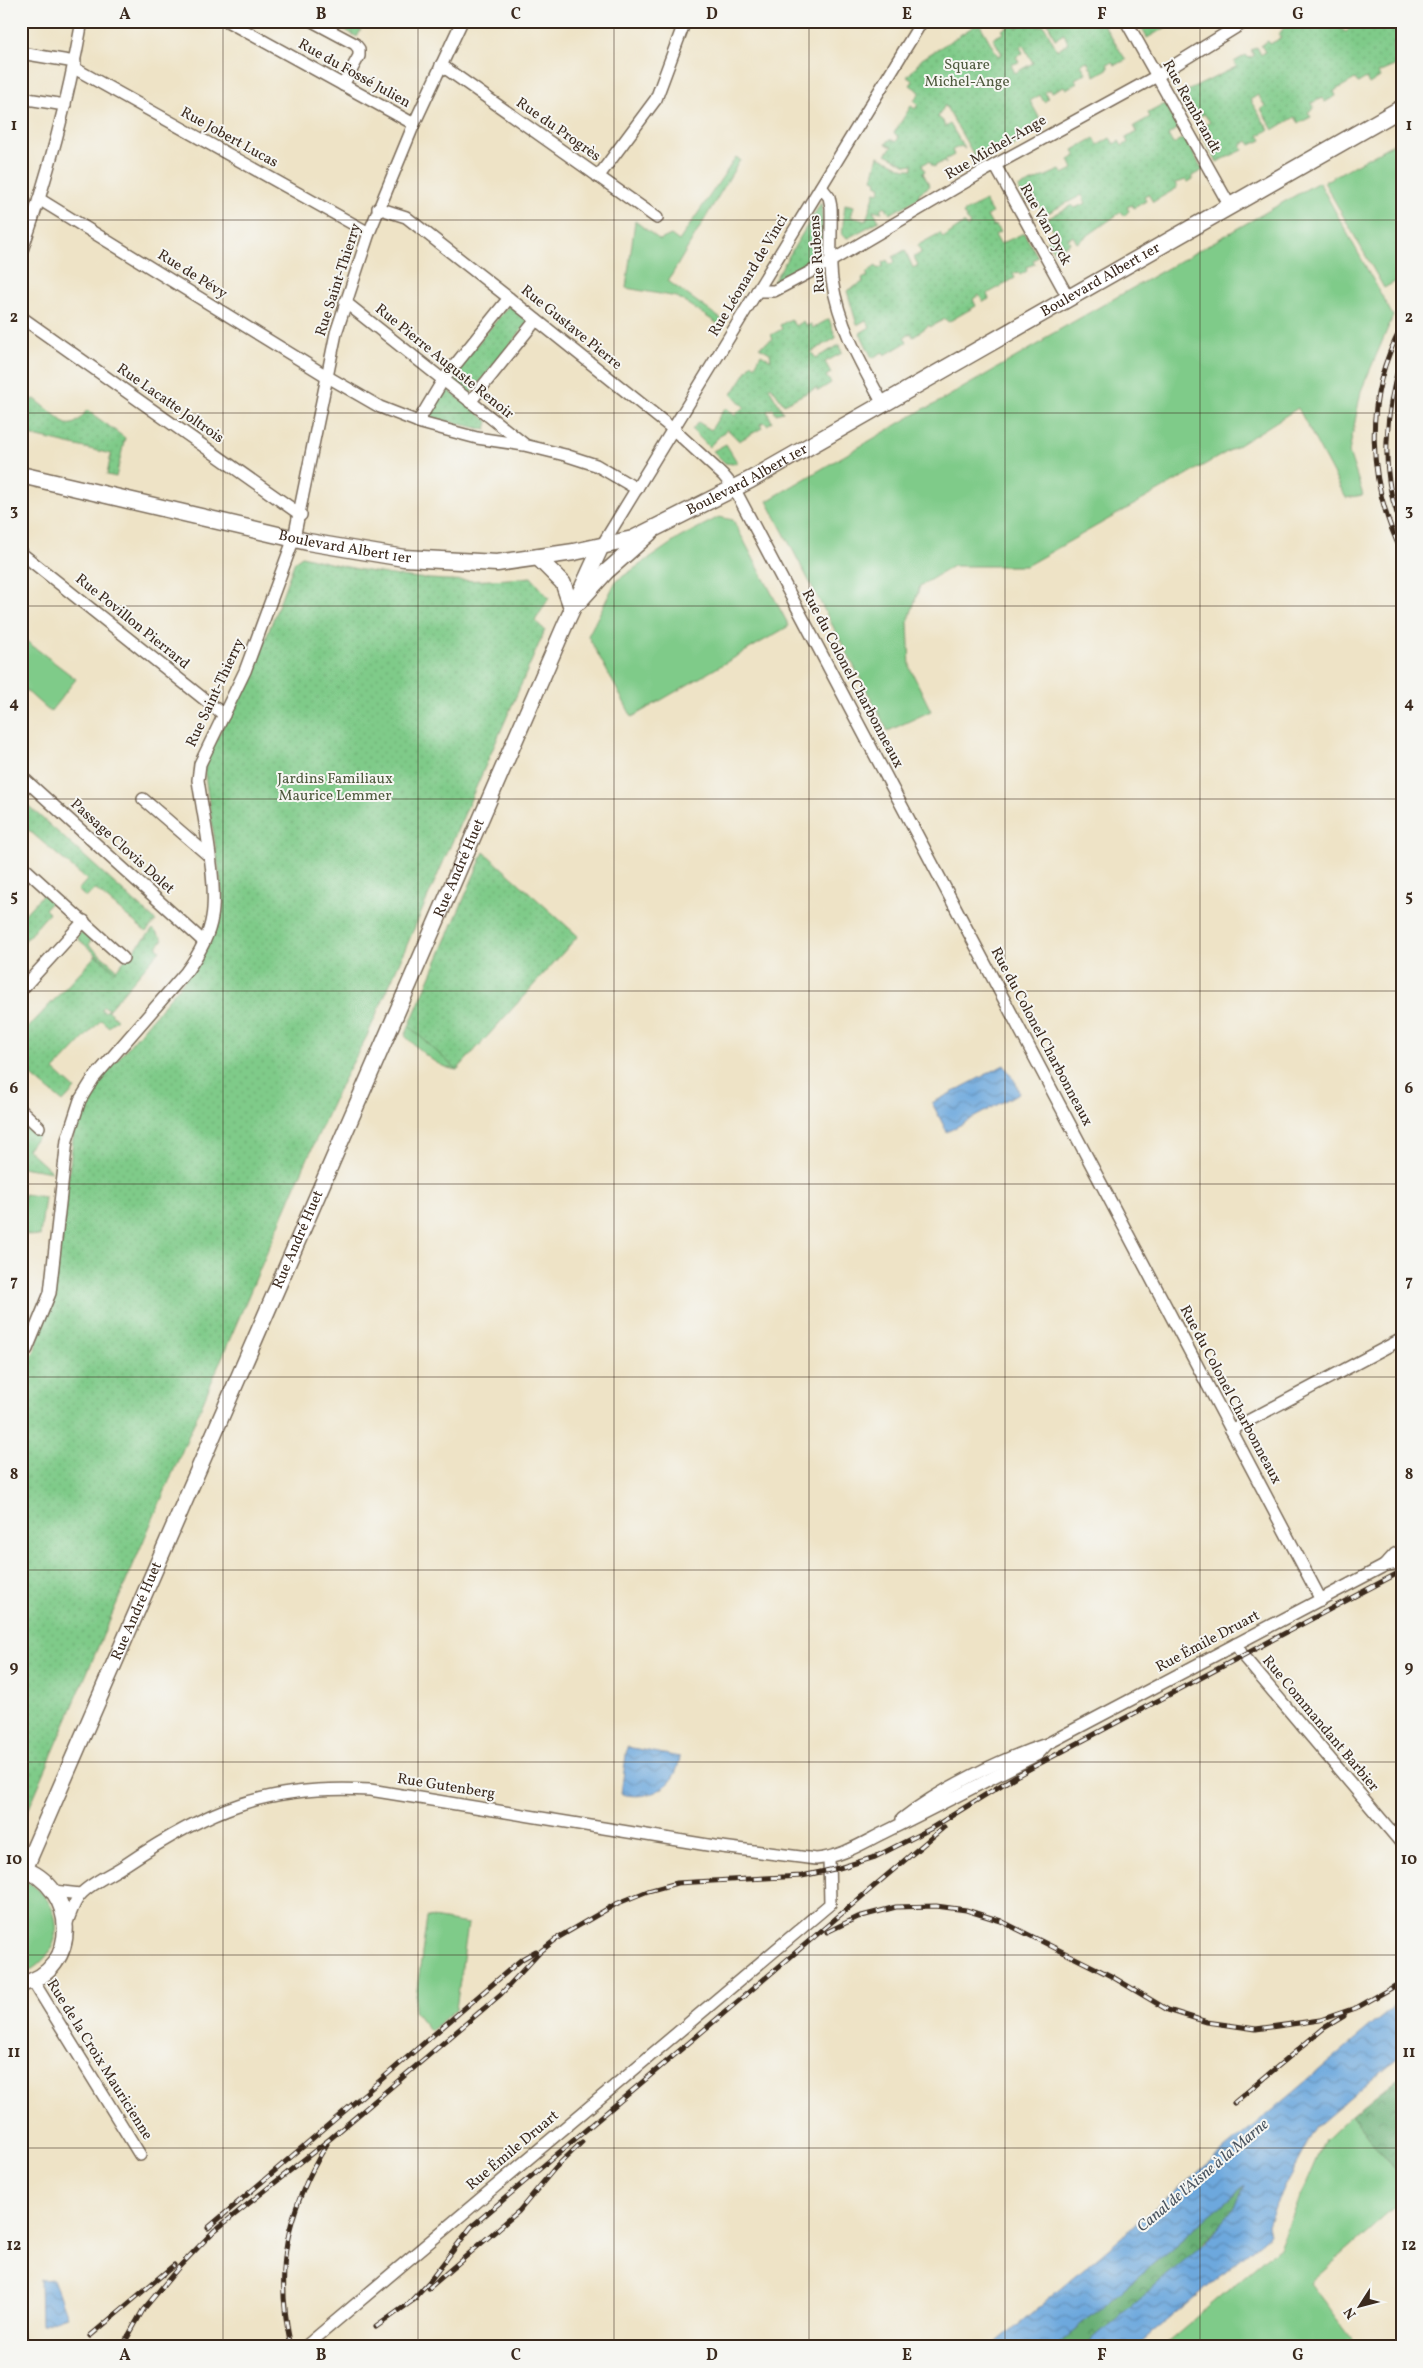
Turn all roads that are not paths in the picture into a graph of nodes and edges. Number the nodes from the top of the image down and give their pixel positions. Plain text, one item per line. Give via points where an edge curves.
1 (82, 21) edge
2 (227, 21) edge
3 (312, 21) edge
4 (462, 21) edge
5 (685, 21) edge
6 (922, 21) edge
7 (1126, 21) edge
8 (1246, 21) edge
9 (21, 53) edge
10 (75, 65) junction
11 (441, 66) junction
12 (1156, 76) junction
13 (343, 85) junction
14 (21, 98) edge
15 (65, 106) junction
16 (1402, 108) edge
17 (414, 124) junction
18 (995, 165) junction
19 (598, 177) junction
20 (821, 187) junction
21 (39, 199) junction
22 (378, 208) junction
23 (1231, 208) junction
24 (657, 218) dead end
25 (369, 233) junction
26 (22, 250) edge
27 (831, 261) junction
28 (757, 291) junction
29 (509, 298) junction
30 (1069, 299) junction
31 (345, 302) junction
32 (21, 318) edge
33 (536, 320) junction
34 (328, 377) junction
35 (443, 380) junction
36 (470, 402) junction
37 (882, 402) junction
38 (418, 422) junction
39 (674, 430) junction
40 (524, 445) junction
41 (21, 475) edge
42 (734, 488) junction
43 (637, 489) junction
44 (301, 515) junction
45 (652, 532) junction
46 (292, 546) junction
47 (602, 547) junction
48 (21, 553) edge
49 (537, 557) junction
50 (572, 609) junction
51 (224, 715) junction
52 (21, 776) edge
53 (142, 799) dead end
54 (209, 856) junction
55 (21, 865) edge
56 (84, 921) junction
57 (203, 941) junction
58 (123, 958) dead end
59 (21, 990) edge
60 (21, 1110) edge
61 (39, 1127) dead end
62 (1402, 1339) edge
63 (21, 1357) edge
64 (1232, 1430) junction
65 (1402, 1550) edge
66 (1402, 1562) edge
67 (1384, 1566) junction
68 (1321, 1600) junction
69 (1236, 1644) junction
70 (1402, 1844) edge
71 (829, 1858) junction
72 (23, 1869) edge
73 (54, 1890) junction
74 (80, 1894) junction
75 (66, 1925) junction
76 (27, 1982) edge
77 (140, 2155) dead end
78 (21, 2328) edge
79 (22, 2347) edge
80 (306, 2347) edge

1 - 10 street
2 - 13 street, Rue du Fossé Julien
3 - 13 street via 359,49 359,56
4 - 11 street, Rue Saint-Thierry
5 - 19 street via 656,99
6 - 20 street, Rue Léonard de Vinci
7 - 12 street, Rue Rembrandt
8 - 12 street, Rue Michel-Ange
9 - 10 street, Rue Jobert Lucas
10 - 15 street
10 - 25 street, Rue Jobert Lucas
11 - 17 street, Rue Saint-Thierry
11 - 19 street, Rue du Progrès
12 - 18 street, Rue Michel-Ange
12 - 23 street, Rue Rembrandt
13 - 17 street, Rue du Fossé Julien
14 - 15 street
15 - 21 street
16 - 23 main road, Boulevard Albert 1er
17 - 22 street, Rue Saint-Thierry
18 - 27 street, Rue Michel-Ange
18 - 30 street, Rue Van Dyck
19 - 24 street, Rue du Progrès
20 - 27 street, Rue Rubens via 829,198
20 - 28 street, Rue Léonard de Vinci
21 - 26 street
21 - 34 street, Rue de Pévy
22 - 25 street, Rue Saint-Thierry
22 - 29 street, Rue Gustave Pierre via 406,217
23 - 30 main road, Boulevard Albert 1er
25 - 31 street, Rue Saint-Thierry
27 - 28 street, Rue Michel-Ange via 774,291
27 - 37 street, Rue Rubens via 837,302 847,337
28 - 39 street, Rue Léonard de Vinci
29 - 33 street, Rue Gustave Pierre
29 - 35 street
30 - 37 main road, Boulevard Albert 1er
31 - 34 street, Rue Saint-Thierry
31 - 35 street, Rue Pierre Auguste Renoir
32 - 44 street, Rue Lacatte Joltrois
33 - 36 street
33 - 39 street, Rue Gustave Pierre
34 - 38 street, Rue de Pévy via 380,406
34 - 44 street, Rue Saint-Thierry
35 - 36 street, Rue Pierre Auguste Renoir
35 - 38 street
36 - 40 street, Rue Pierre Auguste Renoir
37 - 42 main road, Boulevard Albert 1er
38 - 40 street, Rue de Pévy via 478,438
39 - 42 street, Rue Gustave Pierre
39 - 43 street, Rue Léonard de Vinci
40 - 43 street, Rue de Pévy via 596,465
41 - 46 main road, Boulevard Albert 1er
42 - 45 main road, Boulevard Albert 1er
42 - 64 street, Rue du Colonel Charbonneaux
43 - 47 street, Rue Léonard de Vinci
44 - 46 street, Rue Saint-Thierry
45 - 47 main road, Boulevard Albert 1er
45 - 50 street via 606,572
46 - 49 main road, Boulevard Albert 1er via 404,558 497,563
46 - 51 street, Rue Saint-Thierry via 245,671
47 - 49 main road, Boulevard Albert 1er
47 - 50 street, Rue André Huet
48 - 51 street, Rue Povillon Pierrard
49 - 50 street via 563,583
50 - 72 street, Rue André Huet
51 - 54 street, Rue Saint-Thierry via 198,772
52 - 57 street, Passage Clovis Dolet
53 - 54 street
54 - 57 street, Rue Saint-Thierry via 212,918
55 - 56 street
56 - 58 street
56 - 59 street
57 - 63 street, Rue Saint-Thierry via 198,956 186,972 93,1079 80,1100 67,1140 50,1293 27,1350
60 - 61 street
62 - 64 street
64 - 68 street, Rue du Colonel Charbonneaux
65 - 67 street, Rue Émile Druart
66 - 67 street, Rue Émile Druart
67 - 68 street, Rue Émile Druart
68 - 69 street, Rue Émile Druart
69 - 70 street, Rue Commandant Barbier
69 - 71 street, Rue Émile Druart via 1047,1744 1019,1753 949,1789 909,1813 887,1831
71 - 74 street, Rue Gutenberg via 775,1856 370,1790 313,1790 265,1797 222,1810 177,1831
71 - 80 street, Rue Émile Druart via 830,1904
72 - 73 street via 41,1878
73 - 74 street
73 - 75 street via 62,1904
74 - 75 street
75 - 76 street via 64,1943 53,1965
76 - 77 street, Rue de la Croix Mauricienne
78 - 79 street

